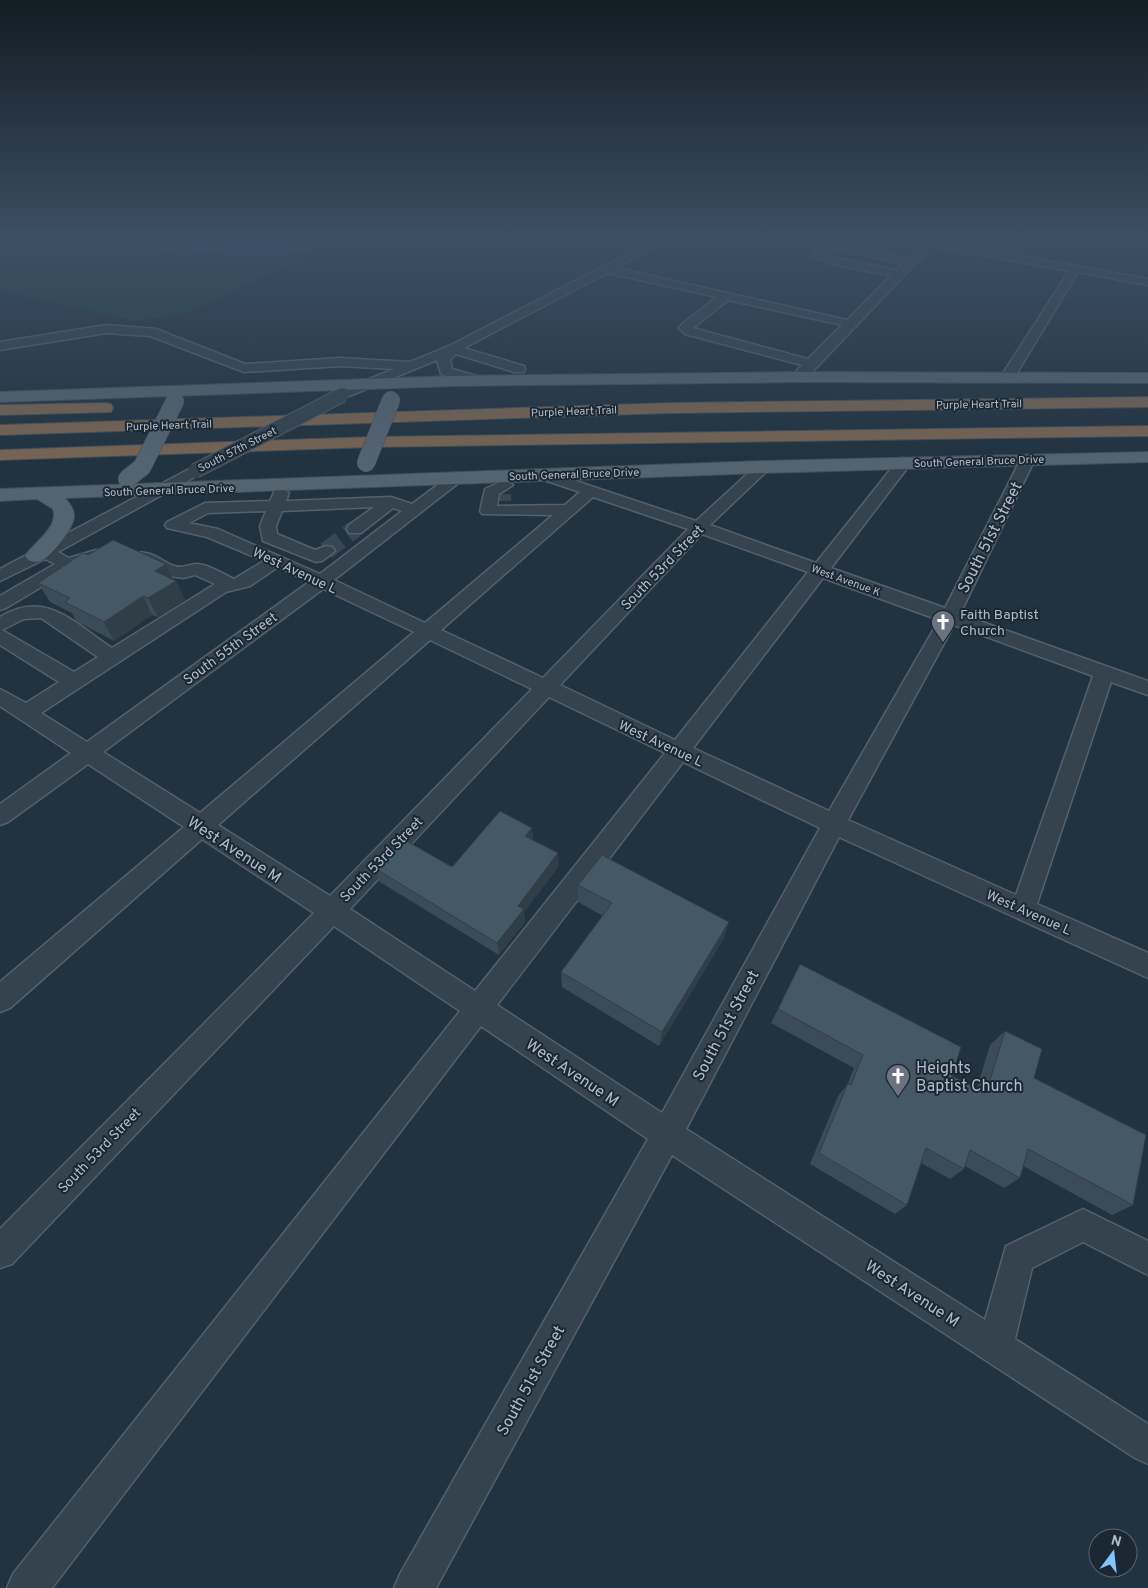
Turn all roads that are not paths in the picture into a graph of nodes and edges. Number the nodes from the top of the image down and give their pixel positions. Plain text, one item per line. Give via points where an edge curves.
1 (525, 311) edge
2 (707, 311) edge
3 (793, 311) edge
4 (863, 311) edge
5 (1049, 311) edge
6 (851, 324) junction
7 (0, 346) edge
8 (453, 349) junction
9 (812, 364) junction
10 (410, 366) junction
11 (518, 369) dead end
12 (798, 377) junction
13 (1007, 378) junction
14 (1148, 378) edge
15 (453, 381) junction
16 (480, 381) junction
17 (368, 382) junction
18 (170, 395) junction
19 (0, 397) edge
20 (1148, 402) edge
21 (199, 406) dead end
22 (238, 406) dead end
23 (671, 408) junction
24 (0, 410) edge
25 (0, 430) edge
26 (1148, 431) edge
27 (684, 438) junction
28 (0, 455) edge
29 (1148, 457) edge
30 (1028, 459) junction
31 (903, 463) junction
32 (763, 467) junction
33 (121, 475) junction
34 (543, 475) junction
35 (456, 478) junction
36 (418, 479) junction
37 (284, 485) junction
38 (156, 491) junction
39 (591, 491) junction
40 (41, 494) junction
41 (505, 494) junction
42 (0, 495) edge
43 (391, 502) junction
44 (276, 506) junction
45 (414, 510) junction
46 (570, 510) junction
47 (699, 528) junction
48 (355, 529) tunnel mouth
49 (326, 551) tunnel mouth
50 (39, 554) junction
51 (277, 560) junction
52 (67, 564) junction
53 (818, 570) junction
54 (0, 576) edge
55 (321, 582) junction
56 (232, 585) junction
57 (0, 604) edge
58 (949, 618) junction
59 (0, 625) edge
60 (426, 632) junction
61 (0, 636) edge
62 (112, 657) junction
63 (1104, 672) junction
64 (73, 681) junction
65 (544, 688) junction
66 (1148, 688) edge
67 (0, 696) edge
68 (26, 713) junction
69 (678, 751) junction
70 (86, 753) junction
71 (0, 816) edge
72 (834, 824) junction
73 (200, 826) junction
74 (1023, 910) junction
75 (332, 911) junction
76 (1148, 966) edge
77 (0, 999) edge
78 (478, 1008) junction
79 (667, 1134) junction
80 (0, 1252) edge
81 (1148, 1259) edge
82 (996, 1346) junction
83 (1148, 1445) edge
84 (28, 1588) edge
85 (414, 1588) edge

1 - 8 street, South 57th Street
2 - 9 street via 686,328
3 - 6 street
4 - 6 street
5 - 13 street
6 - 9 street
7 - 10 street via 106,329 152,332 244,368 340,362
8 - 10 street, South 57th Street
8 - 11 street
8 - 16 street via 443,360 446,371
9 - 12 street
10 - 17 street, South 57th Street
12 - 13 main road
12 - 16 main road
13 - 14 main road
15 - 16 main road
15 - 17 main road
15 - 36 main road, bridge via 420,385 391,400 366,462 369,469 378,473
17 - 18 main road
17 - 38 street, South 57th Street, bridge
18 - 19 main road
18 - 33 main road, bridge via 142,467
20 - 23 highway, Purple Heart Trail
21 - 24 highway
22 - 23 highway via 365,403
23 - 25 highway, Purple Heart Trail
26 - 27 highway, Purple Heart Trail
27 - 28 highway, Purple Heart Trail via 372,442
27 - 33 highway via 586,448
29 - 30 main road, South General Bruce Drive
30 - 31 main road, South General Bruce Drive
30 - 58 street, South 51st Street
31 - 32 main road, South General Bruce Drive
31 - 53 street
32 - 34 main road, South General Bruce Drive
32 - 47 street, South 53rd Street
33 - 40 main road
34 - 39 street, West Avenue K
34 - 41 main road, South General Bruce Drive
35 - 36 main road, South General Bruce Drive
35 - 41 main road, South General Bruce Drive
35 - 45 street, South 55th Street
36 - 37 main road, South General Bruce Drive
37 - 38 main road, South General Bruce Drive
37 - 44 street
38 - 40 main road, South General Bruce Drive
38 - 50 street, South 57th Street
39 - 46 street
39 - 47 street, West Avenue K
40 - 42 main road, South General Bruce Drive
40 - 50 main road via 64,506 66,516
41 - 46 street
43 - 44 street
43 - 45 street
43 - 48 street
44 - 49 street via 268,526 269,537 316,558
44 - 51 street, West Avenue L via 205,508 173,525 212,533
45 - 55 street, South 55th Street
46 - 60 street
47 - 53 street, West Avenue K
47 - 65 street, South 53rd Street
50 - 52 street
50 - 54 street, South 57th Street
51 - 55 street, West Avenue L
51 - 56 street via 244,582
52 - 56 street via 117,550 170,571 183,573 196,569
52 - 57 street
53 - 58 street, West Avenue K
53 - 69 street
55 - 60 street, West Avenue L
55 - 70 street, South 55th Street
56 - 62 street via 220,588
58 - 63 street, West Avenue K
58 - 72 street, South 51st Street
59 - 62 street via 20,613 45,612
60 - 65 street, West Avenue L
60 - 73 street
61 - 64 street
62 - 64 street
63 - 66 street, West Avenue K
63 - 74 street
64 - 68 street
65 - 69 street, West Avenue L
65 - 75 street, South 53rd Street
67 - 68 street, West Avenue M
68 - 70 street, West Avenue M
69 - 72 street, West Avenue L
69 - 78 street
70 - 71 street, South 55th Street
70 - 73 street, West Avenue M
72 - 74 street, West Avenue L
72 - 79 street, South 51st Street
73 - 75 street, West Avenue M
73 - 77 street
74 - 76 street, West Avenue L
75 - 78 street, West Avenue M
75 - 80 street, South 53rd Street
78 - 79 street, West Avenue M
78 - 84 street
79 - 82 street, West Avenue M
79 - 85 street, South 51st Street
81 - 82 street via 1083,1226 1018,1258
82 - 83 street, West Avenue M

